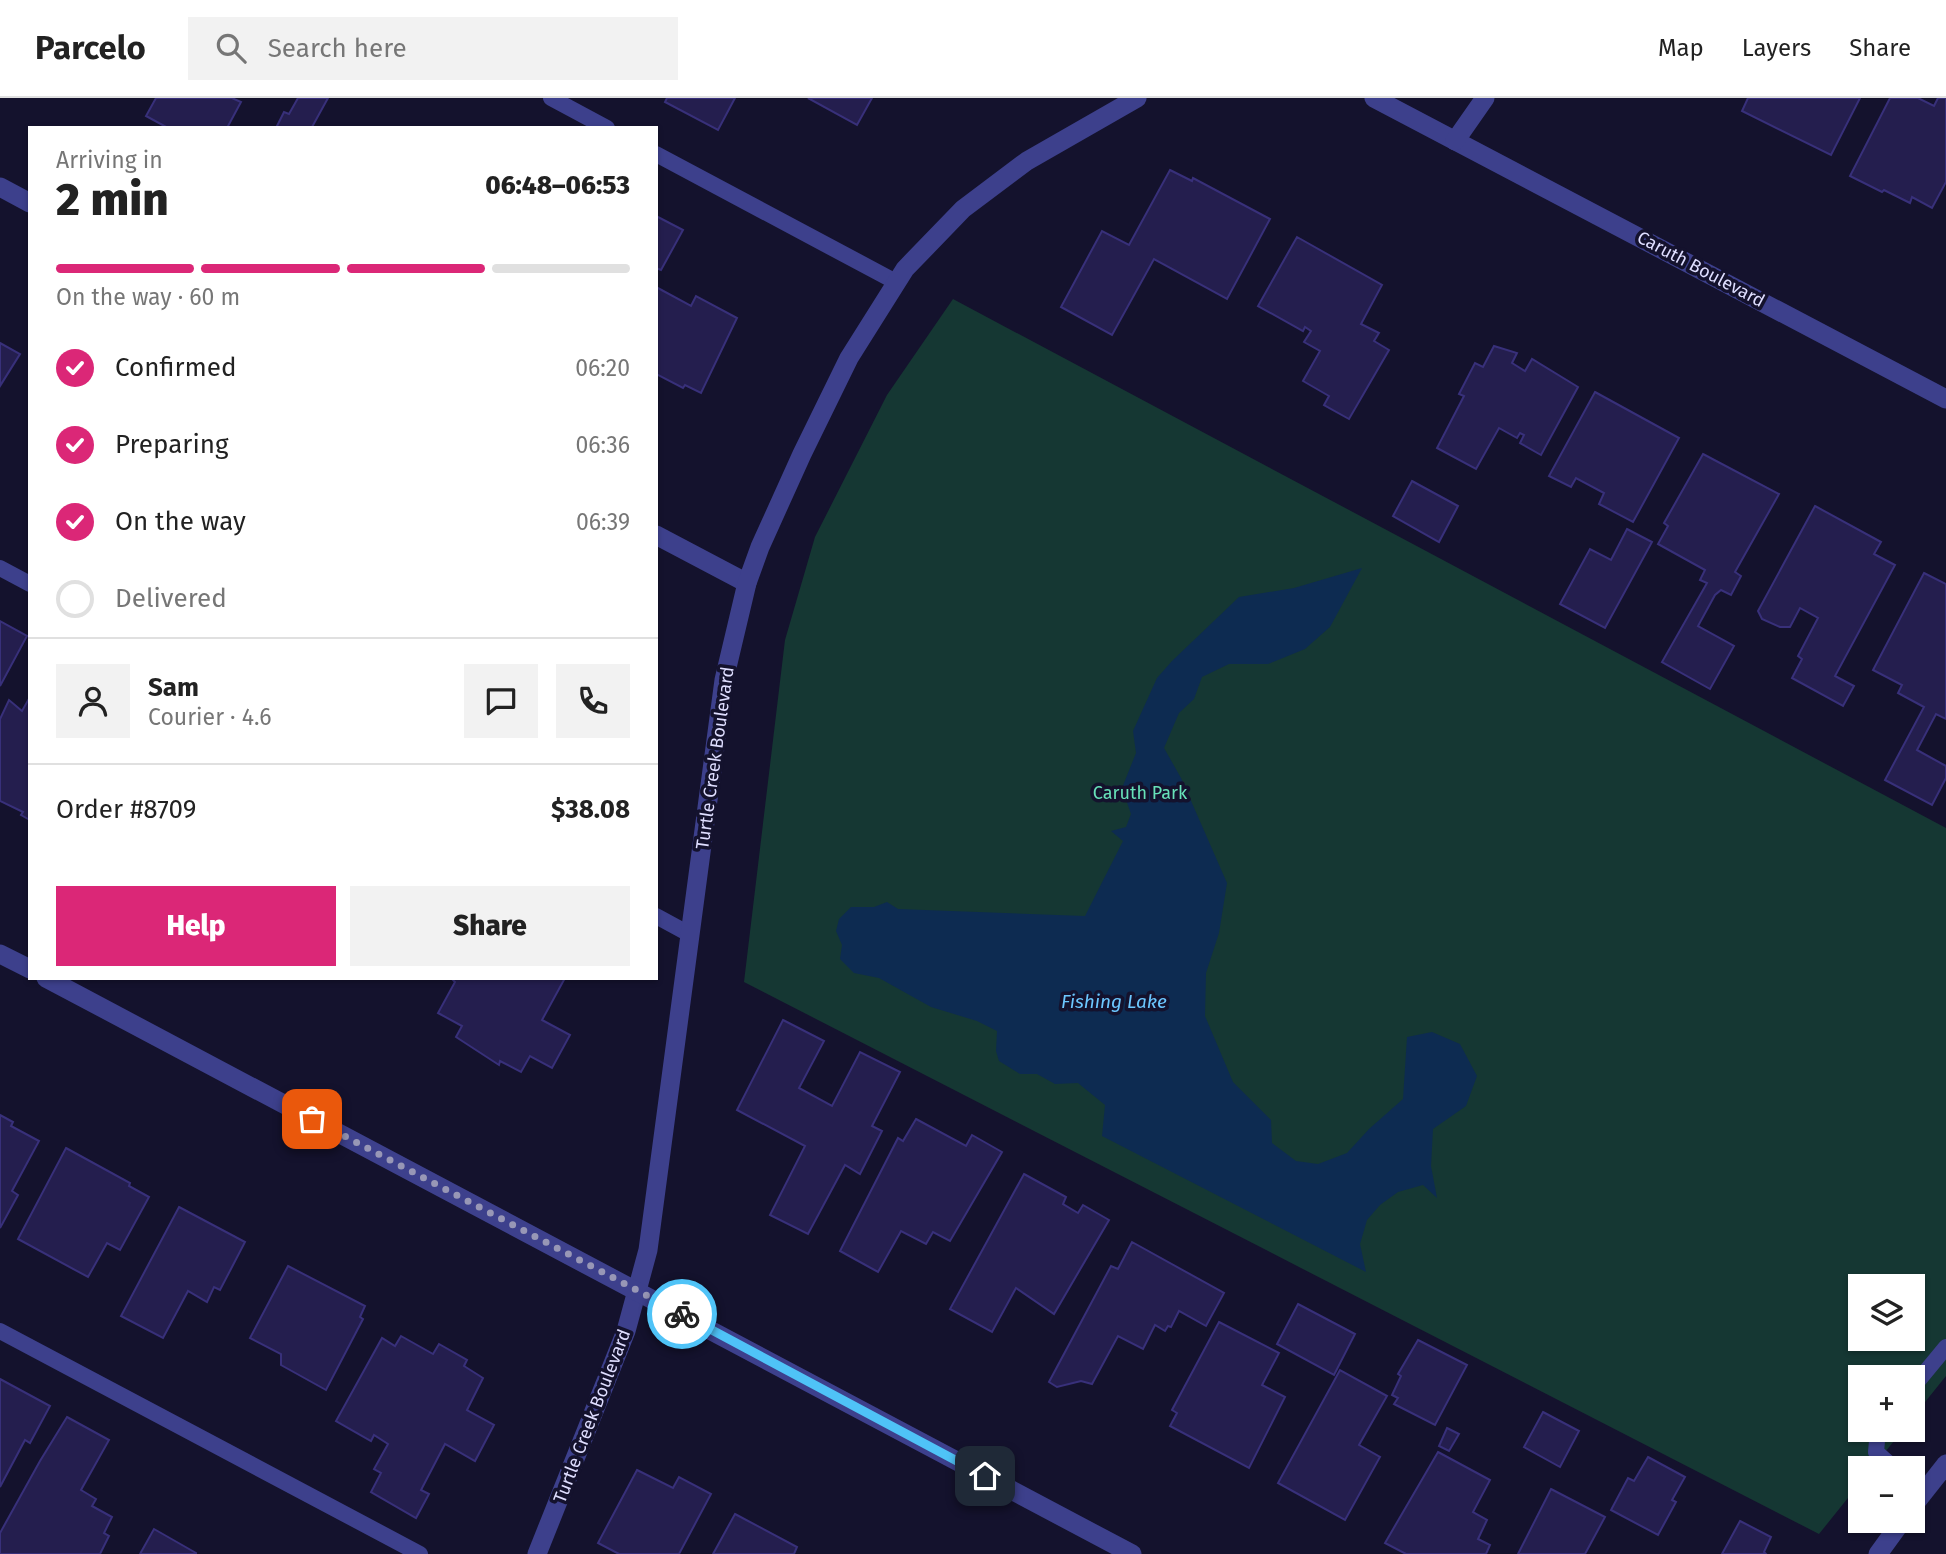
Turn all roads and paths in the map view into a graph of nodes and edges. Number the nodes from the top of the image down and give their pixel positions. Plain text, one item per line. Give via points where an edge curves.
1 (551, 98) edge
2 (1137, 98) edge
3 (1374, 98) edge
4 (1485, 98) edge
5 (603, 126) edge
6 (1455, 141) junction
7 (658, 155) edge
8 (0, 187) edge
9 (28, 202) edge
10 (896, 282) junction
11 (1946, 399) edge
12 (658, 536) edge
13 (0, 568) edge
14 (28, 583) edge
15 (747, 583) junction
16 (658, 917) edge
17 (691, 935) junction
18 (0, 954) edge
19 (28, 969) edge
20 (50, 980) edge
21 (638, 1292) junction
22 (0, 1331) edge
23 (1946, 1347) edge
24 (1925, 1372) edge
25 (1946, 1464) edge
26 (1925, 1486) edge
27 (1893, 1533) edge
28 (420, 1554) edge
29 (537, 1554) edge
30 (1132, 1554) edge
31 (1878, 1554) edge

1 - 5 lane
2 - 10 street, Turtle Creek Boulevard via 1027,162 962,209
3 - 6 street
4 - 6 street
6 - 11 street, Caruth Boulevard
7 - 10 lane
8 - 9 street
10 - 15 street, Turtle Creek Boulevard via 849,358
12 - 15 street
13 - 14 lane
15 - 17 street, Turtle Creek Boulevard via 724,680
16 - 17 lane
17 - 21 street, Turtle Creek Boulevard via 648,1250
18 - 19 street
20 - 21 street
21 - 29 street, Turtle Creek Boulevard
21 - 30 street
22 - 28 lane
23 - 24 lane
25 - 26 street
27 - 31 street

